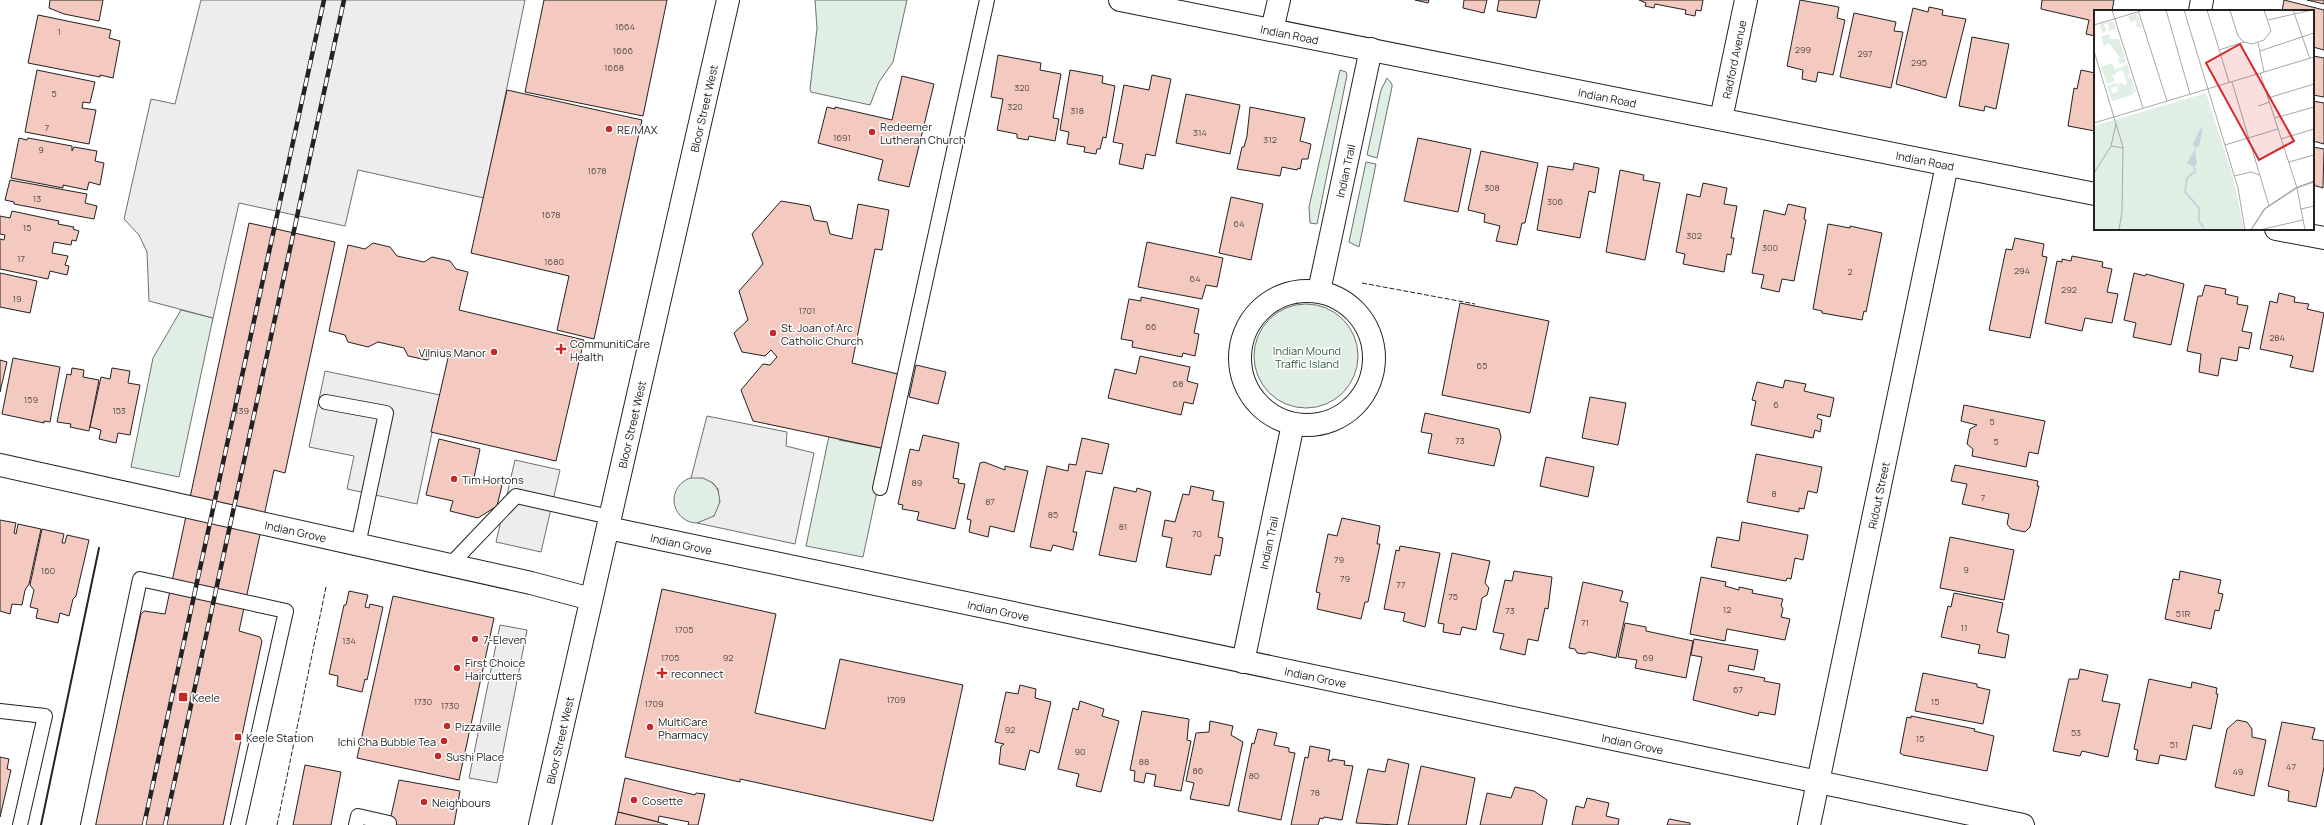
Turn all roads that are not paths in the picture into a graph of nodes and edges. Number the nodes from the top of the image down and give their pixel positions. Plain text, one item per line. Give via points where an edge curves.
1 (728, 0) edge
2 (987, 0) edge
3 (1120, 0) edge
4 (1279, 0) edge
5 (1746, 0) edge
6 (2202, 0) edge
7 (2200, 10) edge
8 (1272, 30) junction
9 (1371, 49) junction
10 (1720, 119) junction
11 (1947, 165) junction
12 (2094, 194) edge
13 (2281, 230) edge
14 (2324, 238) edge
15 (1319, 291) junction
16 (326, 402) dead end
17 (1293, 424) junction
18 (0, 465) edge
19 (880, 488) dead end
20 (609, 523) junction
21 (358, 545) junction
22 (450, 566) junction
23 (591, 599) junction
24 (1243, 662) junction
25 (0, 711) edge
26 (1817, 782) junction
27 (389, 824) dead end
28 (20, 825) edge
29 (88, 825) edge
30 (238, 825) edge
31 (356, 825) edge
32 (540, 825) edge
33 (1809, 825) edge
34 (2023, 825) edge

1 - 20 street, Bloor Street West
2 - 19 lane
3 - 8 street, Indian Road
4 - 8 street
5 - 10 street, Radford Avenue
6 - 7 street
8 - 9 street, Indian Road
9 - 10 street, Indian Road
9 - 15 street, Indian Trail
10 - 11 street, Indian Road
11 - 12 street, Indian Road
11 - 26 street, Ridout Street
13 - 14 street
15 - 17 street via 1298,291 1272,301 1261,309 1248,326 1241,346 1240,367 1246,387 1258,404 1275,417
15 - 17 street via 1339,298 1356,311 1368,328 1374,349 1373,370 1366,390 1353,406 1336,419 1316,424
16 - 21 lane via 386,413
17 - 24 street, Indian Trail
18 - 21 street, Indian Grove
20 - 22 lane via 516,496
20 - 23 street, Bloor Street West
20 - 24 street, Indian Grove
21 - 22 street, Indian Grove
22 - 23 street, Indian Grove
23 - 32 street, Bloor Street West
24 - 26 street, Indian Grove
25 - 28 lane via 45,716
26 - 33 street, Ridout Street
26 - 34 street, Indian Grove
27 - 31 lane via 358,816
29 - 30 lane via 140,579 286,611

